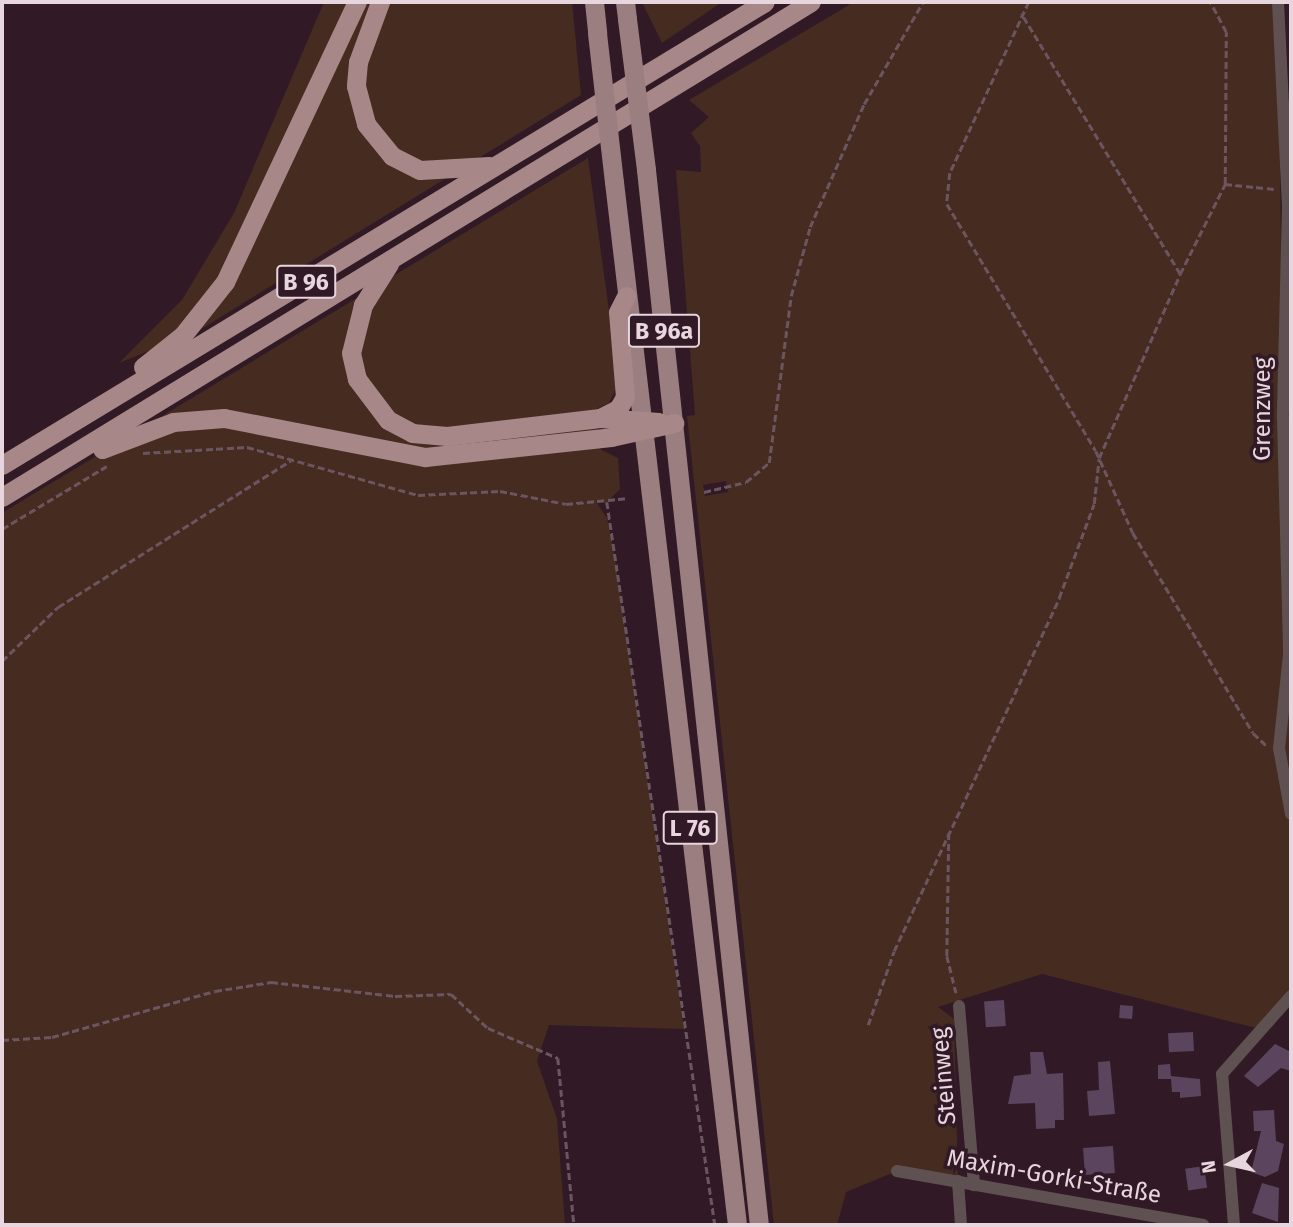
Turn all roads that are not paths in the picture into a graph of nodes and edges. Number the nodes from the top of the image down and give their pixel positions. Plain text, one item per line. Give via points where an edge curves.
1 (357, 2) edge
2 (380, 2) edge
3 (594, 2) edge
4 (765, 2) edge
5 (811, 2) edge
6 (1278, 2) edge
7 (626, 10) edge
8 (1287, 78) edge
9 (494, 166) junction
10 (389, 261) junction
11 (626, 296) junction
12 (117, 396) junction
13 (600, 418) junction
14 (674, 423) junction
15 (644, 426) junction
16 (2, 465) edge
17 (7, 494) edge
18 (1290, 651) edge
19 (1291, 814) edge
20 (1291, 996) edge
21 (959, 1006) road end
22 (897, 1171) dead end
23 (958, 1181) junction
24 (974, 1185) junction
25 (737, 1225) edge
26 (759, 1225) edge
27 (961, 1225) edge
28 (1203, 1225) edge
29 (1234, 1225) edge

1 - 12 highway via 225,282 198,320 132,375
2 - 9 highway via 358,62 356,86 366,124 392,156 420,170
3 - 11 main road, B 96a, bridge
4 - 9 highway, B 96
5 - 10 highway, B 96
6 - 8 street, Grenzweg
7 - 14 main road, B 96a, bridge
8 - 18 street, Grenzweg via 1283,418
9 - 12 highway, B 96
10 - 13 highway via 363,304 351,353 357,379 388,420 412,433 447,436
10 - 17 highway, B 96
11 - 13 highway via 618,312 625,397 618,409
11 - 15 main road
12 - 16 highway, B 96
13 - 15 highway
14 - 15 highway
14 - 26 main road, L 76
15 - 17 highway via 425,457 374,452 271,422 198,419 135,433
15 - 25 main road, L 76
18 - 19 street, Grenzweg via 1279,748
20 - 29 street via 1222,1074
21 - 24 street, Steinweg
22 - 23 street, Maxim-Gorki-Straße
23 - 24 street, Maxim-Gorki-Straße
23 - 27 street
24 - 28 street, Maxim-Gorki-Straße

